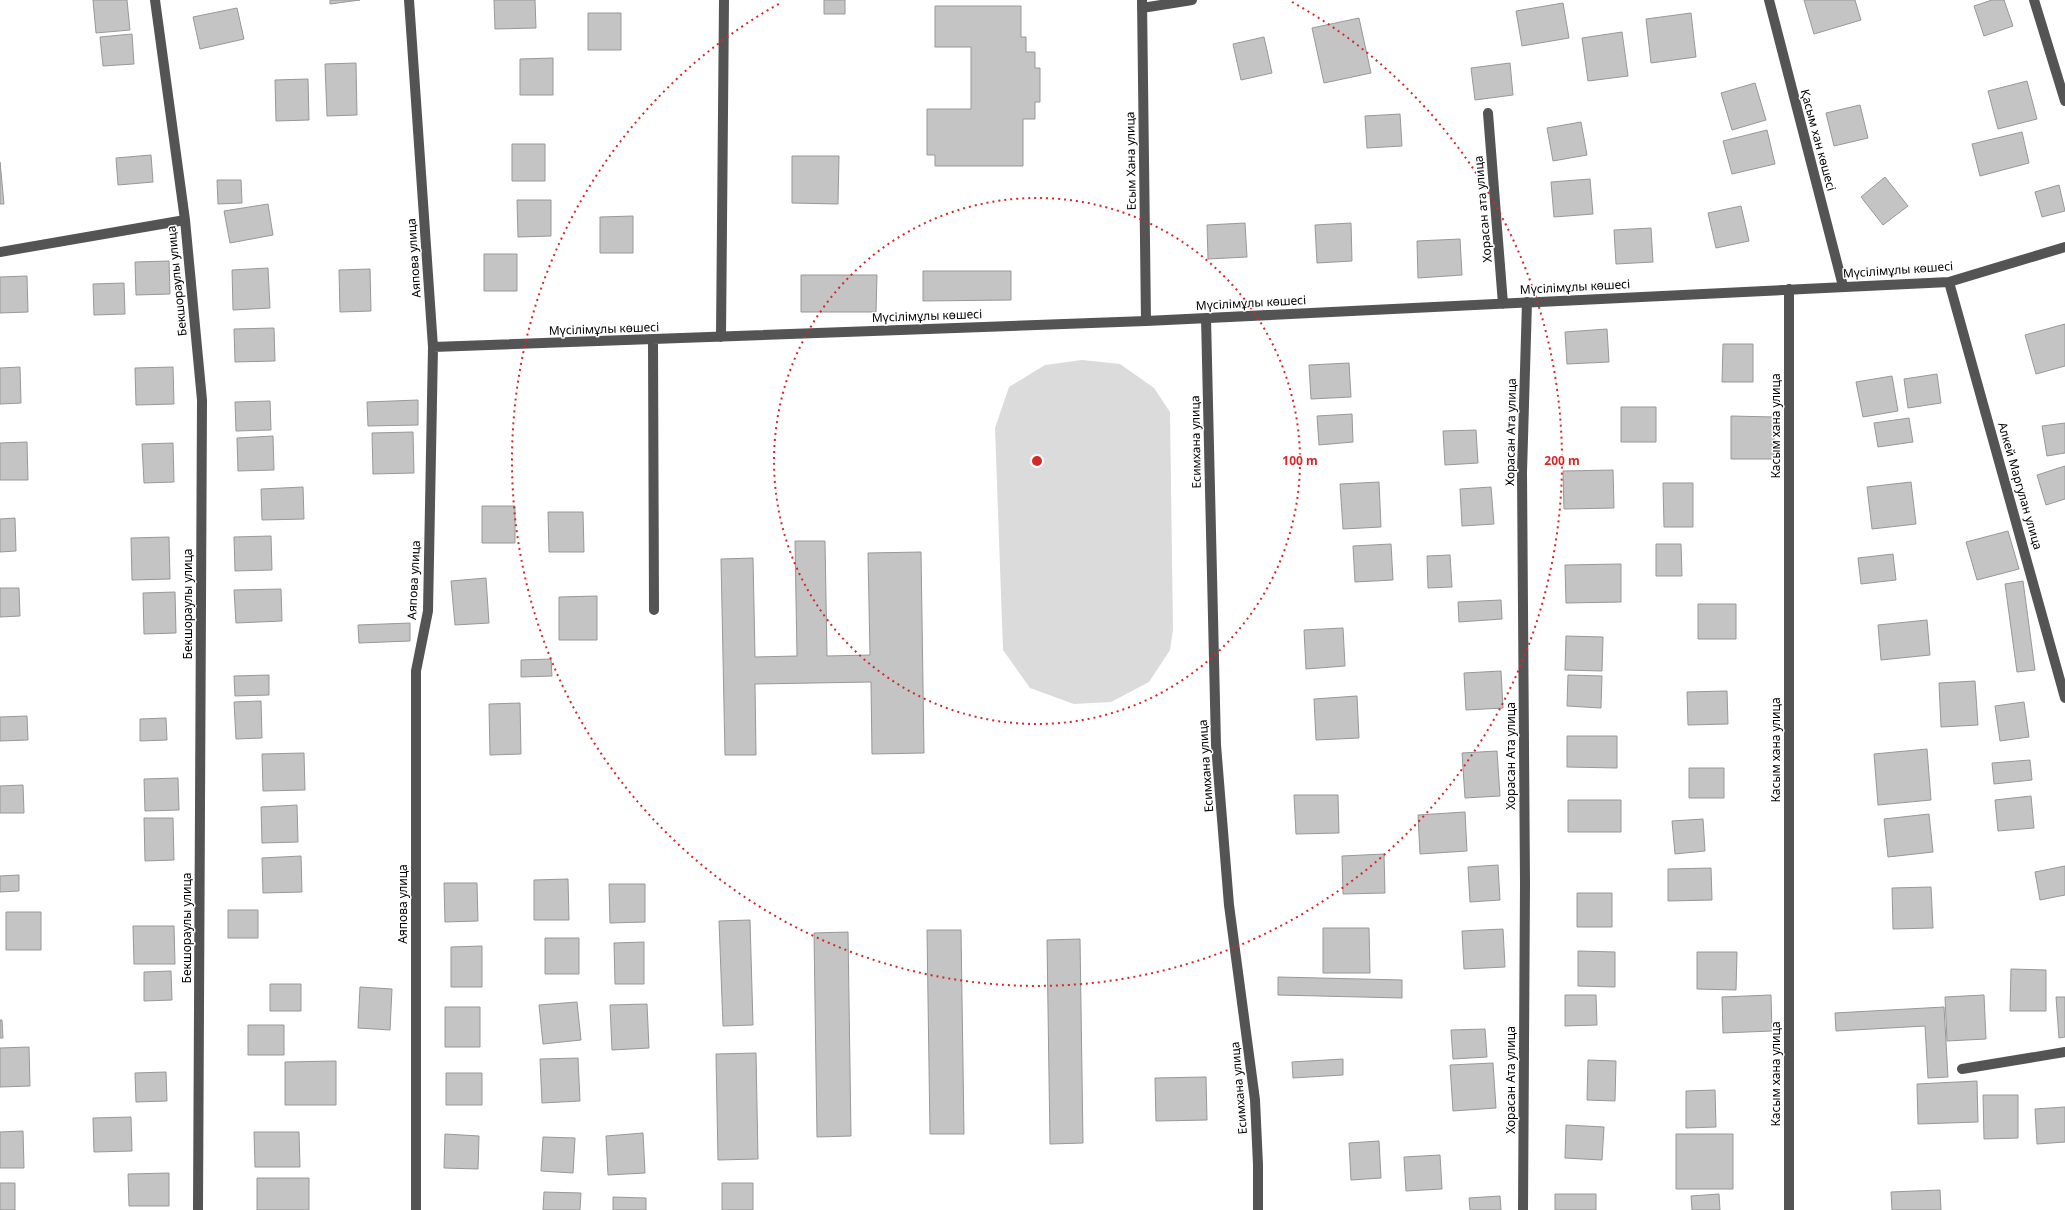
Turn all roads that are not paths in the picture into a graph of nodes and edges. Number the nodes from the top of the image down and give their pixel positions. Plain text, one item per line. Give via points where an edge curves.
1 (156, 0) edge
2 (409, 0) edge
3 (724, 0) edge
4 (1192, 0) edge
5 (1769, 0) edge
6 (2034, 0) edge
7 (1142, 4) edge
8 (2065, 101) edge
9 (1488, 113) dead end
10 (185, 220) junction
11 (2065, 247) edge
12 (0, 252) edge
13 (1949, 282) junction
14 (1843, 286) junction
15 (1789, 289) junction
16 (1527, 302) junction
17 (1503, 304) junction
18 (1206, 318) junction
19 (1146, 321) junction
20 (721, 337) junction
21 (653, 340) junction
22 (433, 347) junction
23 (654, 610) dead end
24 (2065, 698) edge
25 (2065, 1052) edge
26 (1962, 1069) dead end
27 (198, 1210) edge
28 (416, 1210) edge
29 (1258, 1210) edge
30 (1523, 1210) edge
31 (1789, 1210) edge

1 - 10 street, Бекшораулы улица
2 - 22 street, Аяпова улица
3 - 20 street
4 - 7 street
5 - 14 street, Қасым хан көшесі
6 - 8 street
7 - 19 street, Есым Хана улица
9 - 17 street, Хорасан ата улица
10 - 12 street
10 - 27 street, Бекшораулы улица via 202,400
11 - 13 street, Мүсілімұлы көшесі
13 - 14 street, Мүсілімұлы көшесі
13 - 24 street, Алкей Маргулан улица
14 - 15 street, Мүсілімұлы көшесі
15 - 16 street, Мүсілімұлы көшесі
15 - 31 street, Касым хана улица
16 - 17 street, Мүсілімұлы көшесі
16 - 30 street, Хорасан Ата улица via 1522,472 1525,875
17 - 18 street, Мүсілімұлы көшесі
18 - 19 street, Мүсілімұлы көшесі
18 - 29 street, Есимхана улица via 1216,745 1229,905 1255,1100
19 - 20 street, Мүсілімұлы көшесі
20 - 21 street, Мүсілімұлы көшесі
21 - 22 street, Мүсілімұлы көшесі
21 - 23 street
22 - 28 street, Аяпова улица via 428,611 416,671
25 - 26 street

